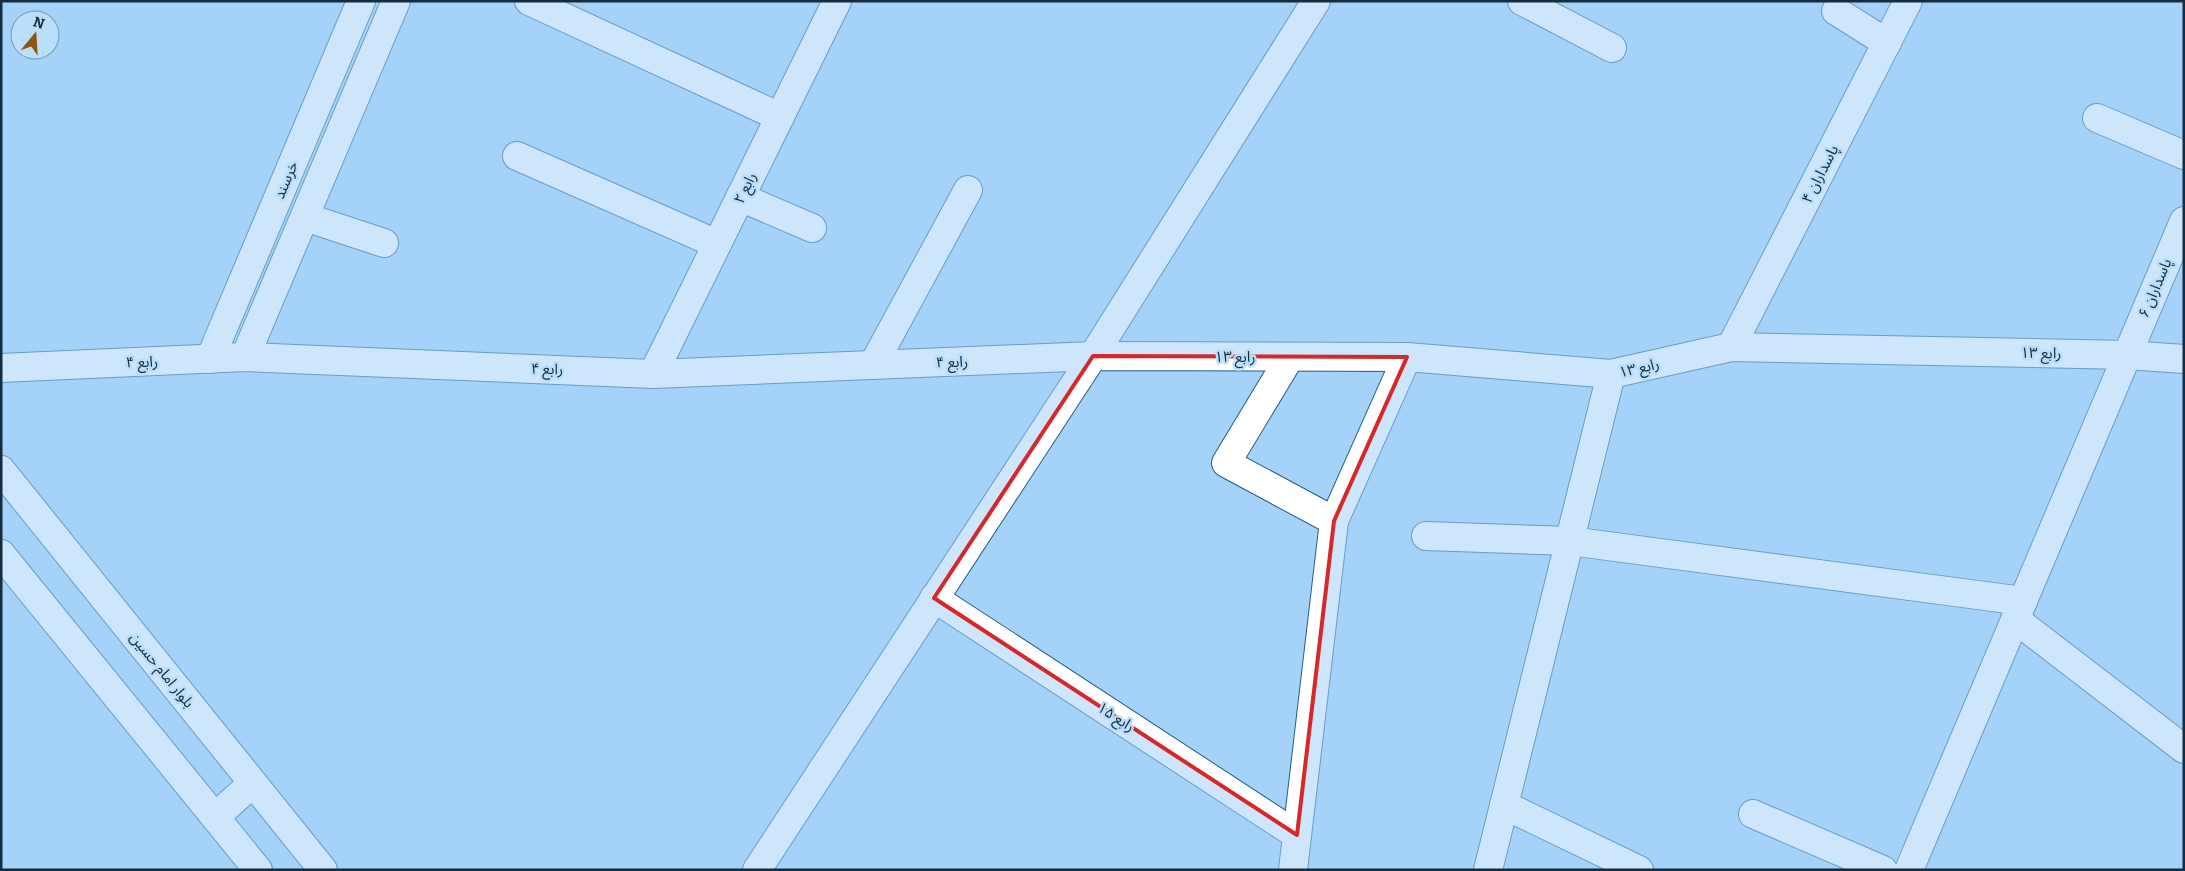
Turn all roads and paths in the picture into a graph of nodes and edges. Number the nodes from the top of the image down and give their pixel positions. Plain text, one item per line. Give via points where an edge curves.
1 (361, 1) edge
2 (396, 1) edge
3 (529, 1) edge
4 (837, 1) edge
5 (1316, 1) edge
6 (1522, 1) edge
7 (1908, 1) edge
8 (1836, 11) dead end
9 (1887, 43) junction
10 (1612, 48) dead end
11 (780, 117) junction
12 (2097, 118) dead end
13 (2184, 155) edge
14 (517, 156) dead end
15 (968, 190) dead end
16 (740, 197) junction
17 (305, 217) junction
18 (2184, 221) edge
19 (812, 228) dead end
20 (384, 242) dead end
21 (717, 244) junction
22 (1731, 347) junction
23 (2127, 354) junction
24 (1092, 356) junction
25 (245, 357) junction
26 (1290, 357) junction
27 (1407, 357) junction
28 (210, 359) junction
29 (2184, 359) edge
30 (873, 365) junction
31 (1, 368) edge
32 (653, 374) junction
33 (1611, 374) junction
34 (1, 470) edge
35 (1334, 521) junction
36 (1426, 536) dead end
37 (1570, 541) junction
38 (1, 554) edge
39 (934, 598) junction
40 (2019, 610) junction
41 (2184, 749) edge
42 (253, 783) junction
43 (1504, 805) junction
44 (1754, 814) dead end
45 (215, 817) junction
46 (1297, 835) junction
47 (258, 870) edge
48 (323, 870) edge
49 (757, 870) edge
50 (1292, 870) edge
51 (1488, 870) edge
52 (1639, 870) edge
53 (1883, 870) edge
54 (1909, 870) edge

1 - 28 street, خرسند
2 - 17 street
3 - 11 street
4 - 11 street, رابع ۲
5 - 24 street
6 - 10 street
7 - 9 street, پاسداران ۴
8 - 9 street
9 - 22 street, پاسداران ۴
11 - 16 street, رابع ۲
12 - 13 street
14 - 21 street
15 - 30 street
16 - 19 street
16 - 21 street, رابع ۲
17 - 20 street
17 - 25 street
18 - 23 street, پاسداران ۶
21 - 32 street, رابع ۲
22 - 23 street, رابع ۱۳
22 - 33 street, رابع ۱۳
23 - 29 street, رابع ۱۳
23 - 40 street, پاسداران ۶
24 - 26 street, رابع ۱۳
24 - 30 street, رابع ۴
24 - 39 street
25 - 28 street, رابع ۴
25 - 32 street, رابع ۴
26 - 27 street, رابع ۱۳
26 - 35 street via 1226,463
27 - 33 street, رابع ۱۳
27 - 35 street
28 - 31 street, رابع ۴
30 - 32 street, رابع ۴
33 - 37 street
34 - 42 street, بلوار امام حسین
35 - 46 street
36 - 37 street
37 - 40 street
37 - 43 street
38 - 45 street
39 - 46 street, رابع ۱۵
39 - 49 street
40 - 41 street
40 - 54 street, پاسداران ۶
42 - 45 street
42 - 48 street, بلوار امام حسین
43 - 51 street
43 - 52 street
44 - 53 street
45 - 47 street
46 - 50 street

